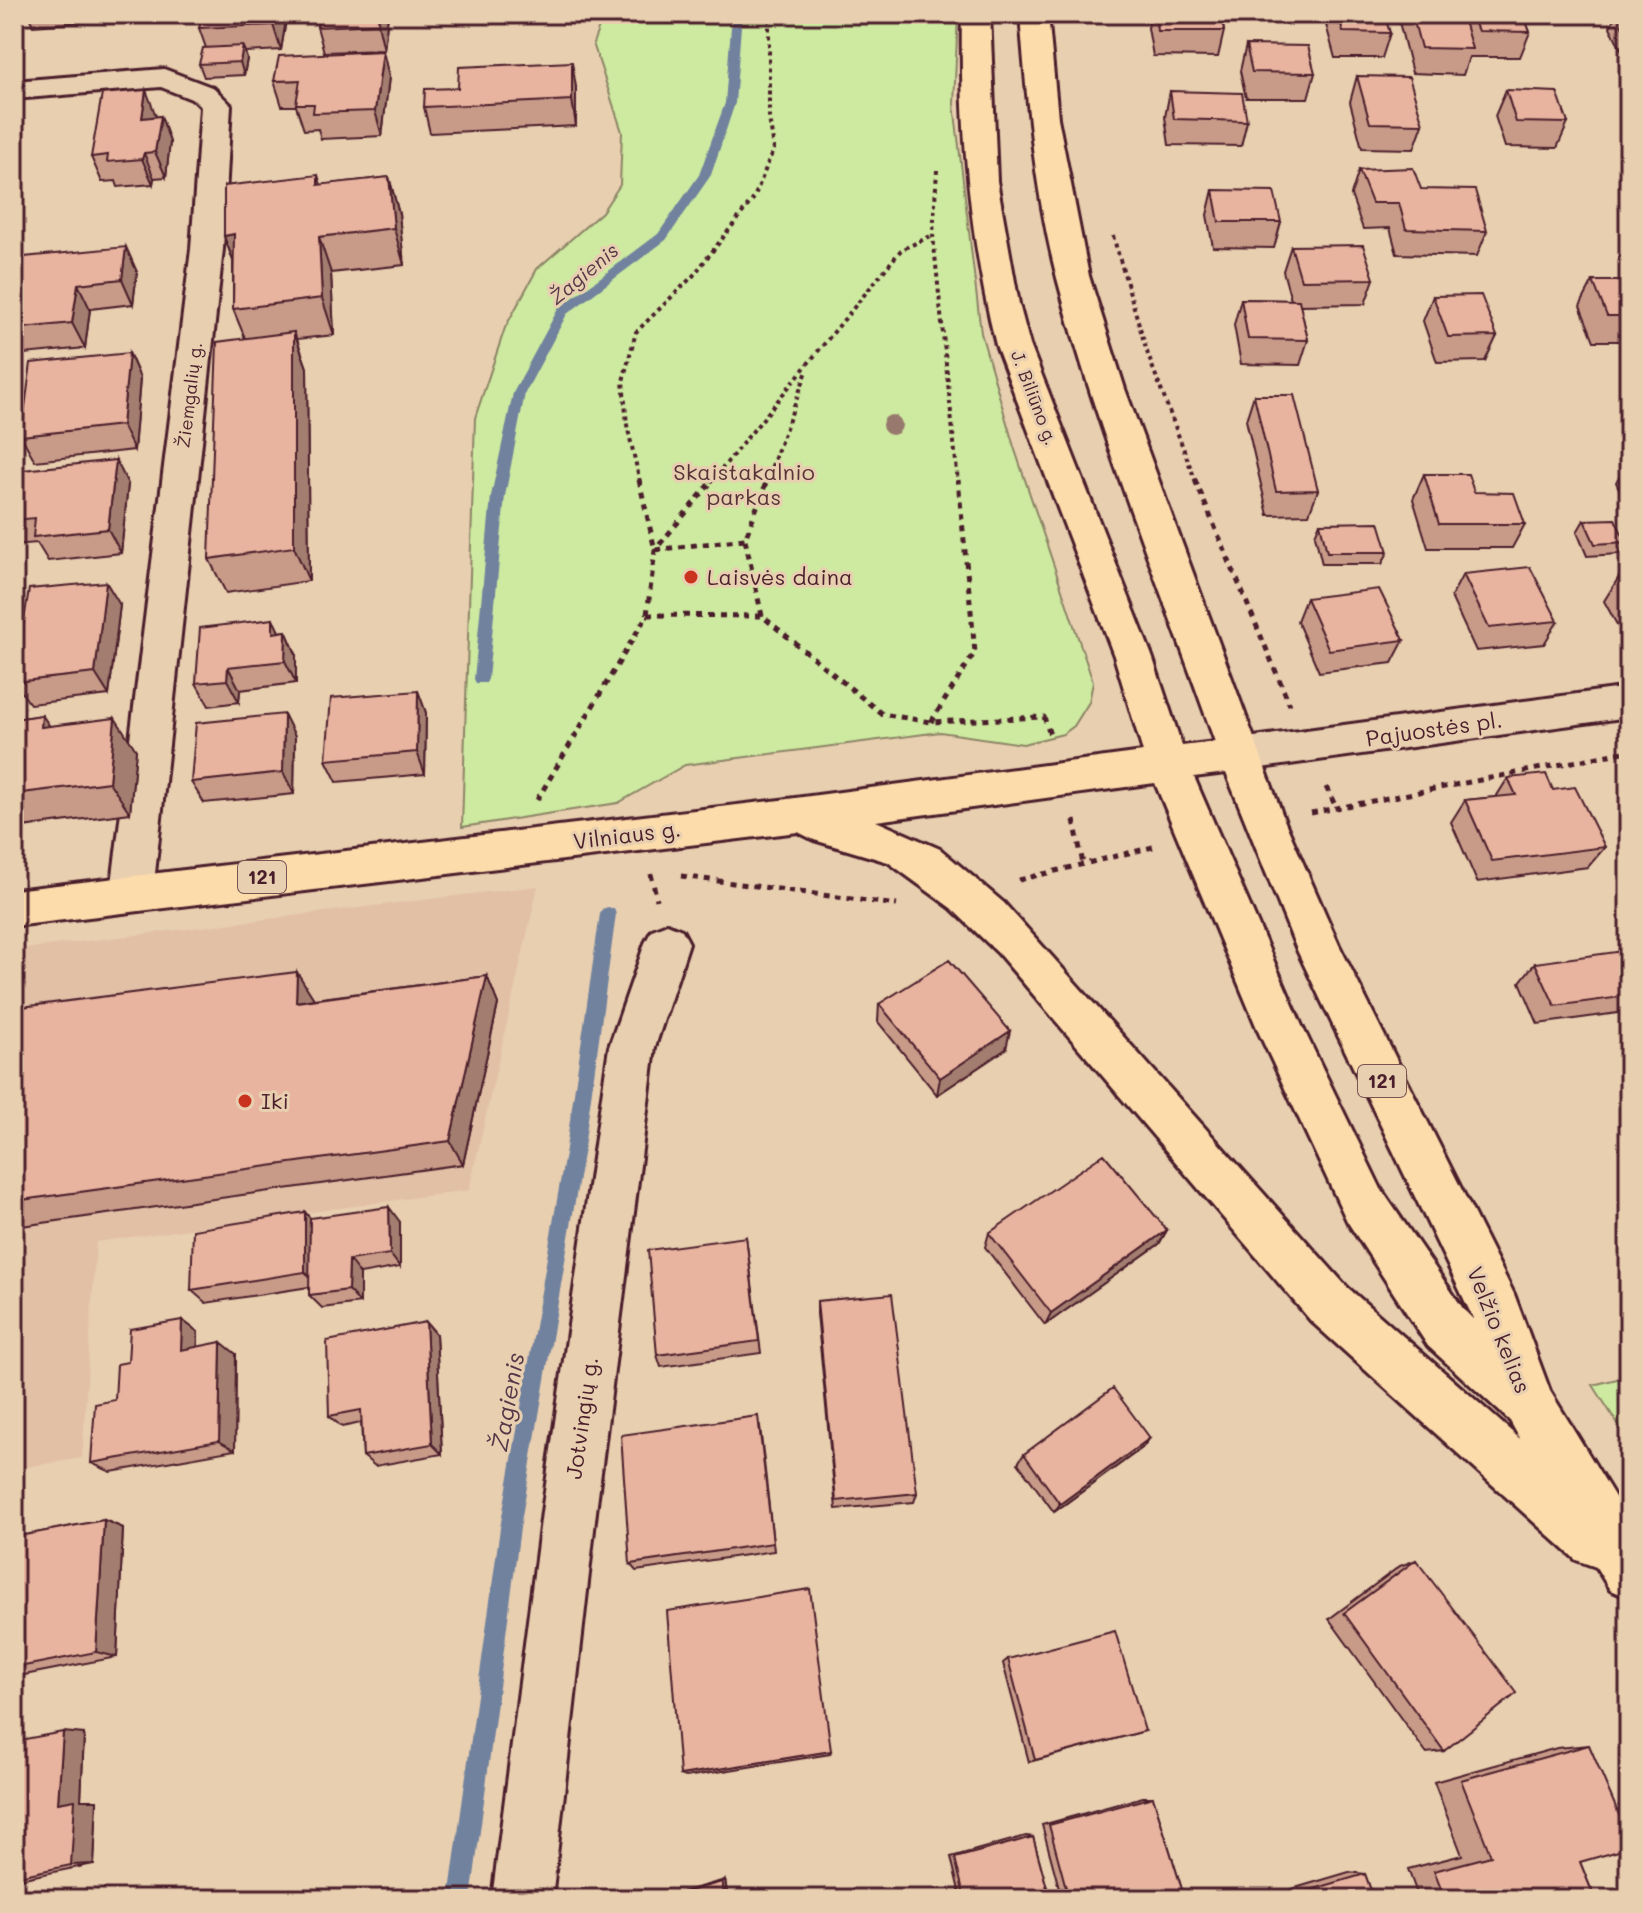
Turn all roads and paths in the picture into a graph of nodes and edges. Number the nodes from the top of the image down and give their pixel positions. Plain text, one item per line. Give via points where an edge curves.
1 (769, 14) edge
2 (976, 14) edge
3 (1034, 14) edge
4 (14, 90) edge
5 (1111, 228) dead end
6 (809, 366) junction
7 (745, 539) junction
8 (655, 550) junction
9 (647, 615) junction
10 (762, 616) junction
11 (1629, 702) edge
12 (1307, 746) junction
13 (567, 748) dead end
14 (1629, 751) edge
15 (1239, 755) junction
16 (1168, 765) junction
17 (1336, 807) junction
18 (780, 817) junction
19 (1264, 822) junction
20 (1197, 836) junction
21 (1083, 864) dead end
22 (132, 892) junction
23 (14, 908) edge
24 (667, 943) dead end
25 (1529, 1405) junction
26 (1629, 1571) edge
27 (522, 1899) edge

1 - 8 path via 768,96 774,148 754,198 693,276 636,332 623,381 627,425
2 - 16 main road, J. Biliūno g. via 979,161 1000,298
3 - 15 main road via 1043,118 1073,276
4 - 22 street, Žiemgalių g. via 164,78 204,94 216,105 207,249
5 - 12 path via 1160,387
6 - 7 path
6 - 8 path
6 - 10 path via 901,250 933,235 975,652 931,722 882,714
7 - 8 path
7 - 10 path
8 - 9 path
9 - 10 path
9 - 13 path
11 - 12 street, Pajuostės pl.
12 - 15 street, Pajuostės pl.
12 - 17 path
14 - 17 path
15 - 16 main road, Vilniaus g. / 121
15 - 19 main road, Velžio kelias / 121
16 - 18 main road, Vilniaus g. / 121
16 - 20 main road, Velžio kelias / 121
17 - 19 path
18 - 22 main road, Vilniaus g. / 121
18 - 26 main road via 889,840 965,893 1013,940 1329,1304
19 - 25 main road, Velžio kelias / 121 via 1319,950 1496,1311
20 - 21 path
20 - 25 main road, Velžio kelias / 121 via 1364,1205 1446,1328
22 - 23 main road, Vilniaus g. / 121
24 - 27 street, Jotvingių g. via 632,1047
25 - 26 main road, 121

